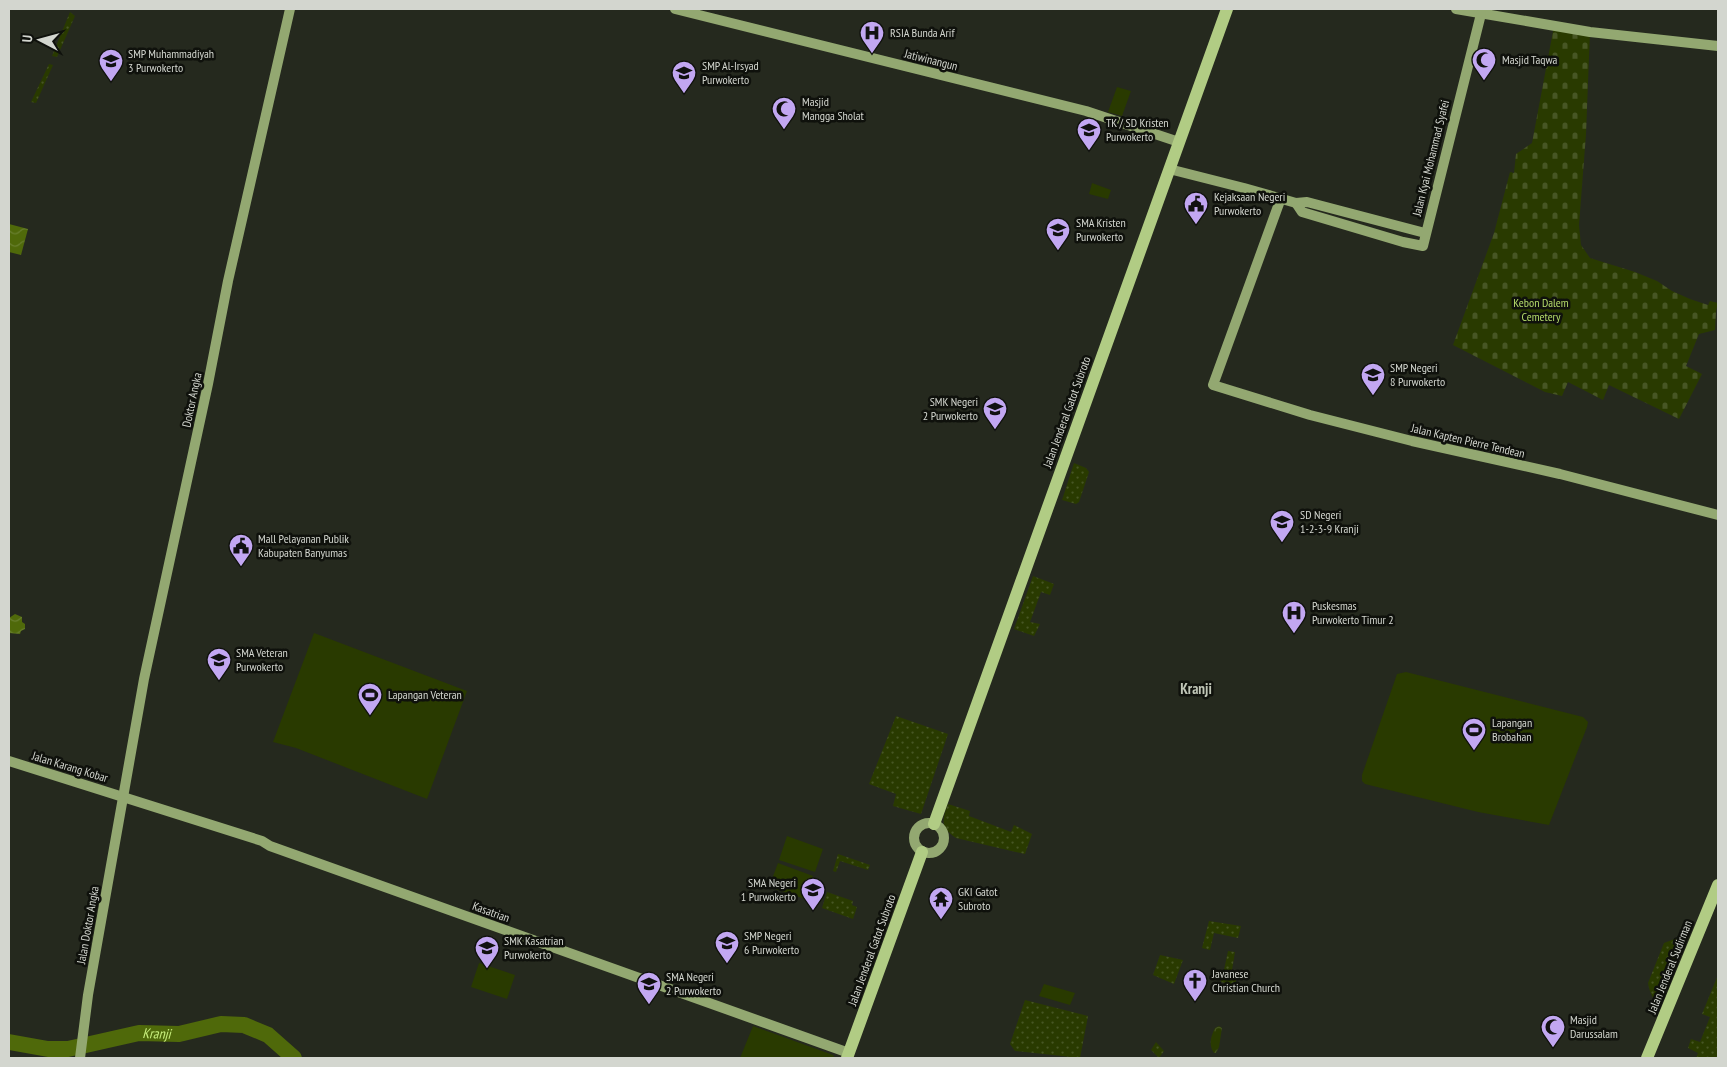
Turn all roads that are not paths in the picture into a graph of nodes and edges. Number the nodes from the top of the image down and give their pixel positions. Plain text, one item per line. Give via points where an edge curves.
1 (290, 9) edge
2 (674, 9) edge
3 (1226, 9) edge
4 (1456, 9) edge
5 (1481, 14) junction
6 (1718, 46) edge
7 (1179, 142) junction
8 (1169, 170) junction
9 (1281, 198) junction
10 (1296, 203) junction
11 (1425, 233) junction
12 (1718, 515) edge
13 (9, 762) edge
14 (124, 797) junction
15 (934, 824) junction
16 (922, 852) junction
17 (1718, 885) edge
18 (848, 1056) edge
19 (80, 1058) edge
20 (1647, 1058) edge

1 - 14 street, Doktor Angka via 228,280 144,679
2 - 7 street, Jatiwinangun via 1086,111
3 - 7 main road, Jalan Jenderal Gatot Subroto
4 - 5 street
5 - 6 street via 1590,32
5 - 11 street, Jalan Kyai Mohammad Syafei
7 - 8 main road, Jalan Jenderal Gatot Subroto
8 - 9 street, Jalan Kyai Mohammad Syafei
8 - 15 main road, Jalan Jenderal Gatot Subroto
9 - 10 street, Jalan Kyai Mohammad Syafei
9 - 12 street, Jalan Kapten Pierre Tendean via 1213,386 1356,427 1560,474
10 - 11 street, Jalan Kyai Mohammad Syafei via 1307,202
10 - 11 street via 1302,212 1403,242 1423,246
13 - 14 street, Jalan Karang Kobar
14 - 18 street, Kasatrian via 262,841
14 - 19 street, Jalan Doktor Angka via 88,995
15 - 16 street via 922,825 915,833 915,844
15 - 16 street via 942,832 942,846 933,853
16 - 18 main road, Jalan Jenderal Gatot Subroto
17 - 20 main road, Jalan Jenderal Sudirman

